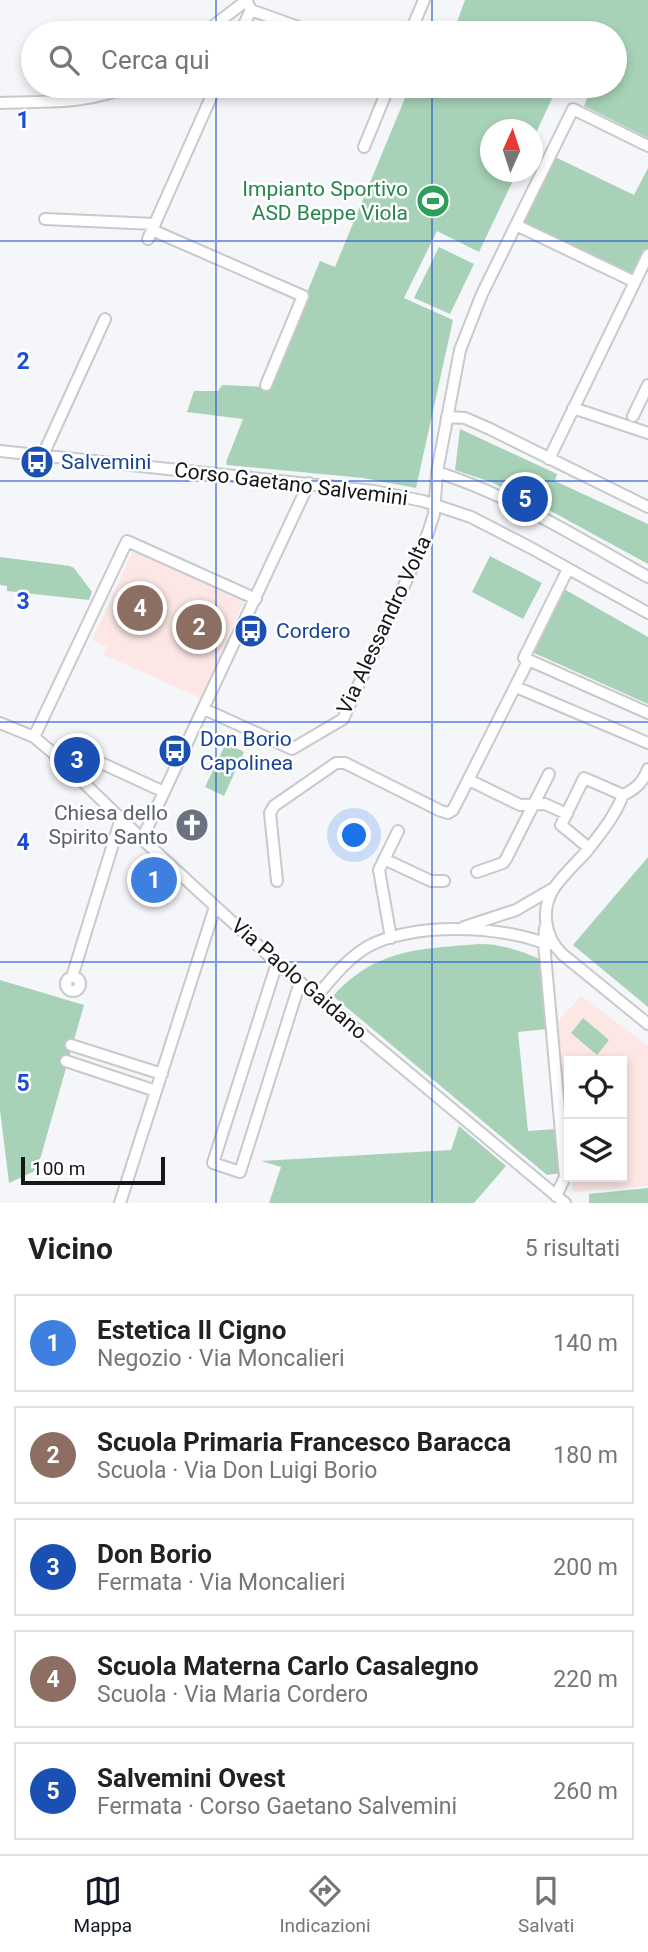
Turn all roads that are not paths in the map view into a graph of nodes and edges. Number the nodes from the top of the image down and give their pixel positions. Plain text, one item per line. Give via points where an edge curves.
1 (424, 0) edge
2 (248, 3) edge
3 (222, 21) edge
4 (243, 21) edge
5 (288, 21) edge
6 (415, 21) edge
7 (94, 98) edge
8 (210, 98) edge
9 (384, 98) edge
10 (0, 103) edge
11 (648, 146) edge
12 (364, 147) dead end
13 (45, 219) dead end
14 (516, 225) junction
15 (152, 231) junction
16 (648, 255) edge
17 (635, 282) junction
18 (105, 319) dead end
19 (266, 385) dead end
20 (648, 385) edge
21 (573, 408) junction
22 (633, 416) dead end
23 (447, 417) junction
24 (648, 433) edge
25 (0, 451) edge
26 (43, 455) junction
27 (549, 459) junction
28 (437, 472) junction
29 (309, 483) junction
30 (435, 505) junction
31 (648, 507) edge
32 (568, 569) junction
33 (648, 577) edge
34 (256, 599) junction
35 (648, 613) edge
36 (528, 661) junction
37 (516, 687) junction
38 (204, 709) junction
39 (648, 713) edge
40 (0, 723) edge
41 (34, 737) junction
42 (648, 743) edge
43 (53, 753) junction
44 (648, 769) edge
45 (549, 774) dead end
46 (469, 780) junction
47 (164, 792) junction
48 (623, 795) junction
49 (534, 805) junction
50 (567, 814) junction
51 (121, 818) junction
52 (398, 831) dead end
53 (142, 839) junction
54 (589, 848) junction
55 (384, 859) junction
56 (477, 872) dead end
57 (277, 881) dead end
58 (444, 881) dead end
59 (554, 888) junction
60 (215, 907) junction
61 (546, 921) junction
62 (455, 929) junction
63 (391, 938) junction
64 (544, 943) junction
65 (557, 949) junction
66 (277, 963) junction
67 (72, 977) dead end
68 (300, 982) junction
69 (317, 996) junction
70 (648, 1024) edge
71 (71, 1045) dead end
72 (66, 1061) dead end
73 (162, 1074) junction
74 (156, 1091) junction
75 (560, 1200) edge
76 (120, 1203) edge

1 - 6 street
2 - 3 street
2 - 4 street
2 - 5 street
7 - 10 street
8 - 15 street
9 - 12 street
11 - 14 street via 573,109
13 - 15 street
14 - 17 street
14 - 23 street via 460,350
15 - 19 street via 303,296
16 - 17 street
17 - 21 street
18 - 26 street
20 - 22 street
21 - 24 street
21 - 27 street
23 - 27 street via 465,418
23 - 28 street
25 - 26 street, Corso Gaetano Salvemini
26 - 29 street, Corso Gaetano Salvemini
27 - 31 street
28 - 30 street
28 - 33 street, Corso Gaetano Salvemini via 512,502
29 - 30 street, Corso Gaetano Salvemini
29 - 34 street
30 - 32 street, Corso Gaetano Salvemini via 495,528
30 - 38 street, Via Alessandro Volta via 428,533 343,719 292,749
32 - 35 street, Corso Gaetano Salvemini
32 - 36 street via 524,658
34 - 38 street
34 - 41 street via 127,541
36 - 37 street
36 - 39 street
37 - 42 street
37 - 46 street
38 - 47 street
40 - 41 street
41 - 43 street
43 - 47 street via 66,747
43 - 51 street
44 - 48 street via 644,780
45 - 49 street
46 - 49 street via 520,805
46 - 57 street via 448,813 345,763 336,763 270,813
47 - 53 street
48 - 50 street via 584,778
48 - 54 street
49 - 50 street via 545,804
49 - 56 street via 503,863
50 - 54 street via 561,825
51 - 53 street
51 - 67 street
52 - 55 street
53 - 60 street
54 - 59 street
55 - 58 street via 432,881
55 - 63 street via 379,870
59 - 61 street, Via Paolo Gaidano
59 - 62 street via 503,916
60 - 66 street, Via Paolo Gaidano
60 - 73 street, Via Paolo Gaidano
61 - 64 street, Via Paolo Gaidano
61 - 65 street
62 - 63 street
62 - 64 street via 497,932
63 - 69 street via 354,956
64 - 65 street
64 - 75 street, Via Paolo Gaidano via 565,1177
65 - 70 street
66 - 68 street, Via Paolo Gaidano
66 - 68 street via 213,1163 240,1172
68 - 69 street, Via Paolo Gaidano
69 - 75 street, Via Paolo Gaidano
71 - 73 street
72 - 74 street
73 - 74 street, Via Paolo Gaidano
74 - 76 street, Via Paolo Gaidano

